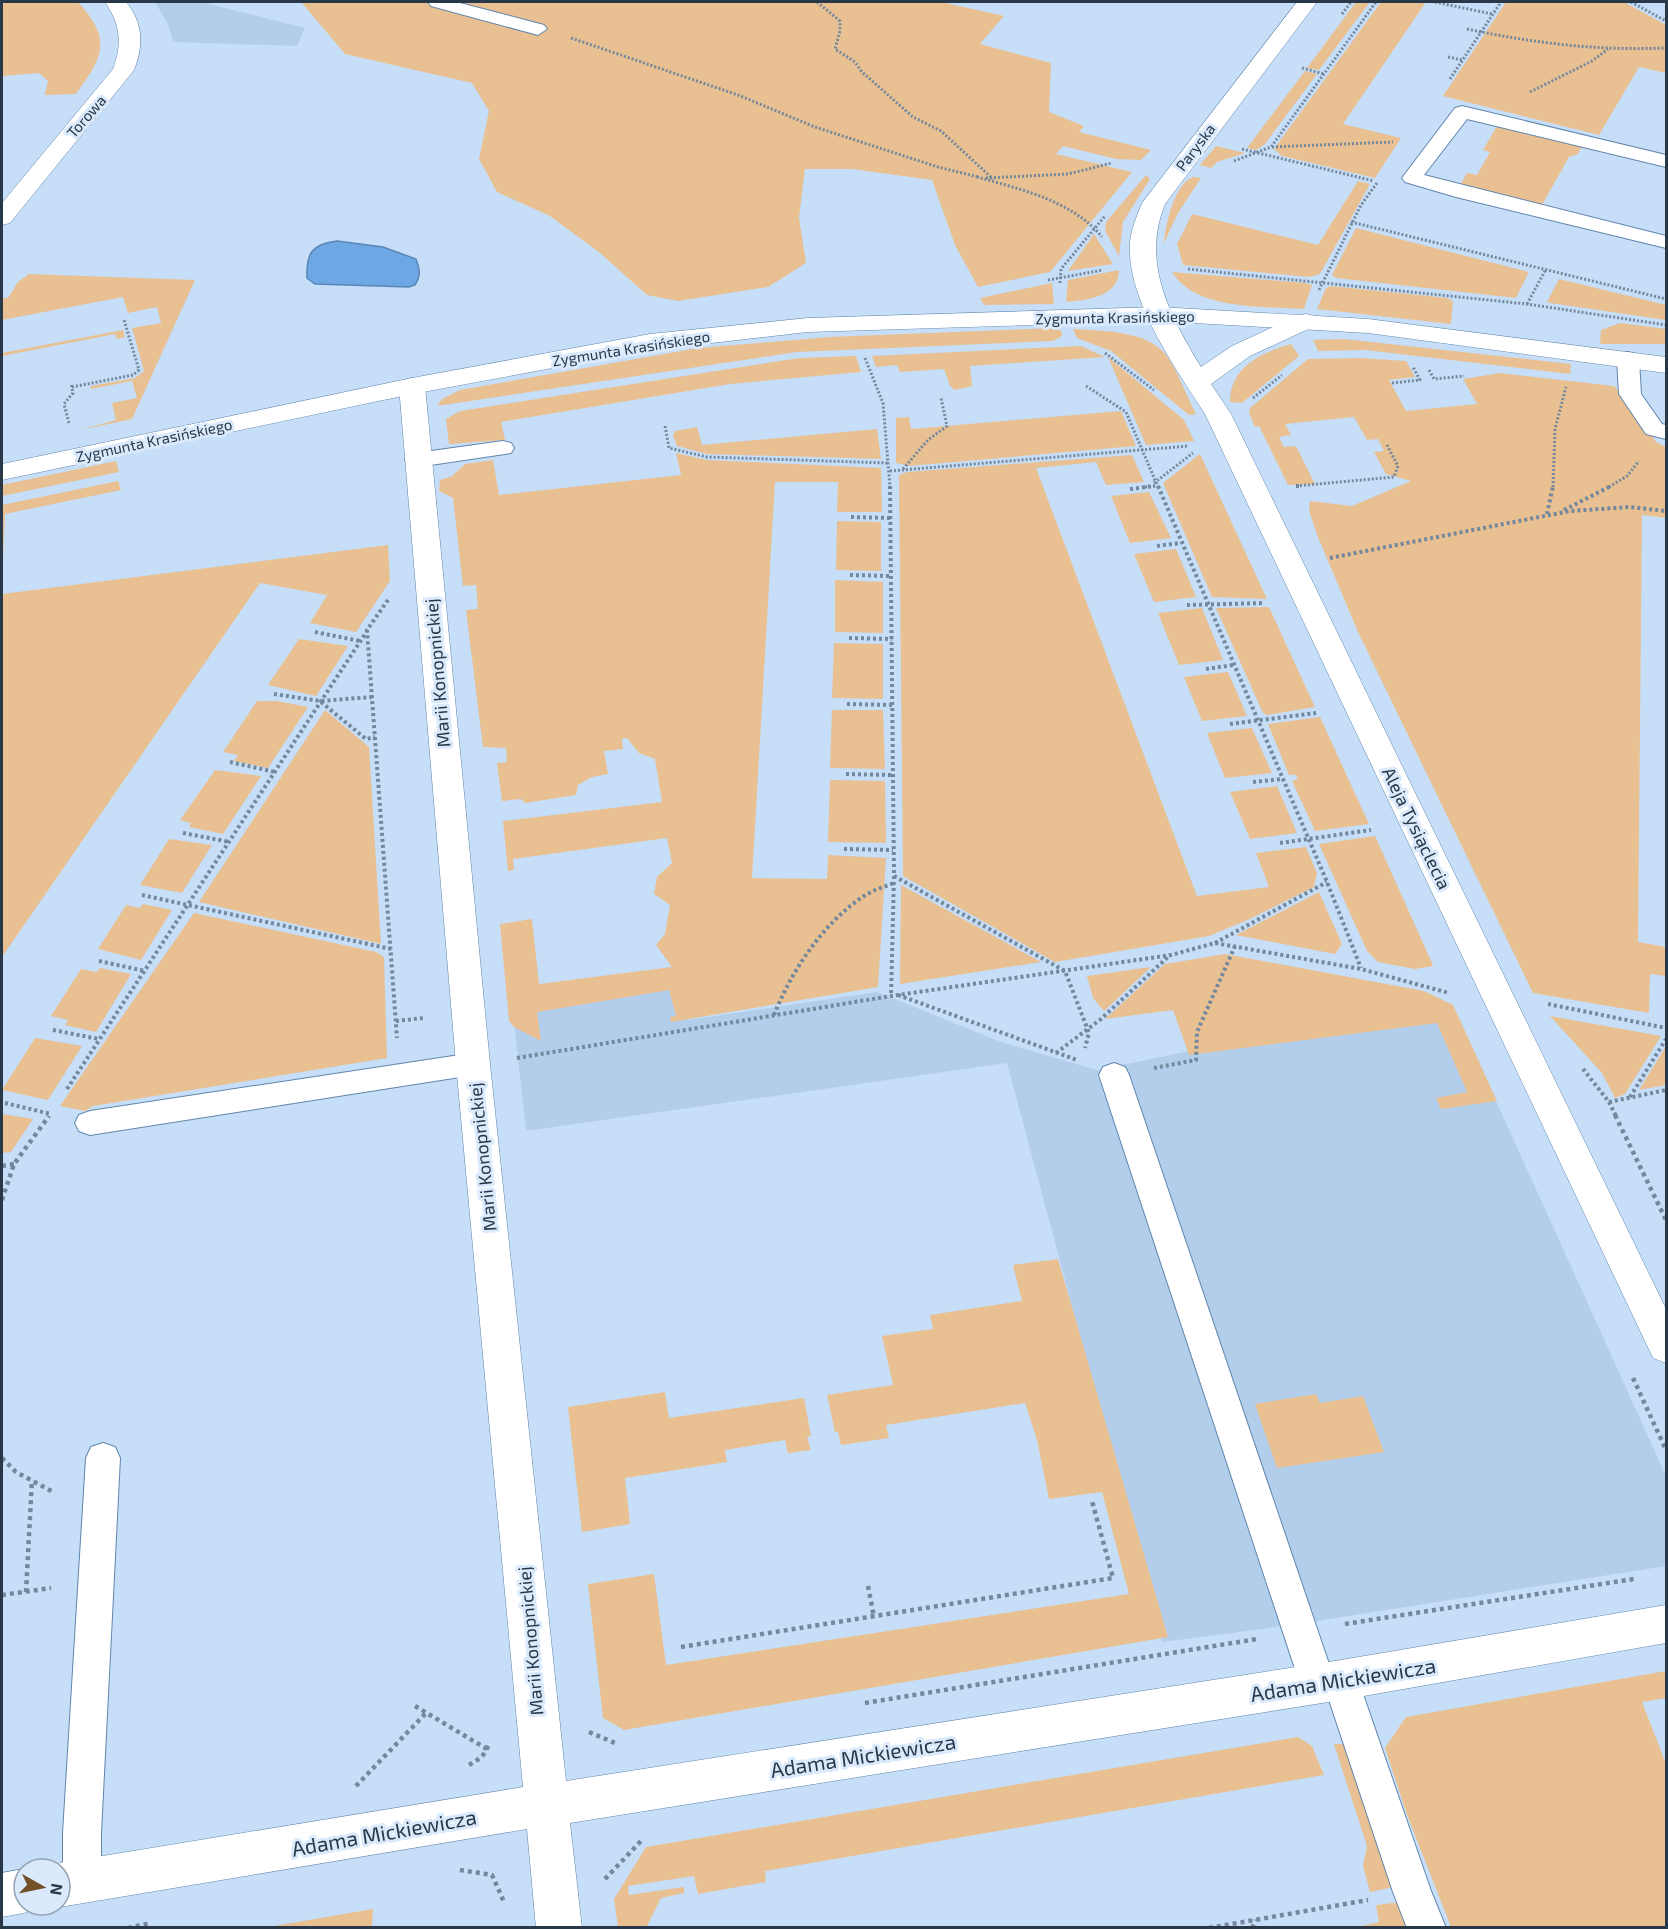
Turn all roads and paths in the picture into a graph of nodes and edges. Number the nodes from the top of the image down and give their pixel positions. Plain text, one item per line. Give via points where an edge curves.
1 (115, 2) edge
2 (437, 2) edge
3 (817, 2) edge
4 (1307, 2) edge
5 (1376, 2) edge
6 (1435, 2) edge
7 (1501, 2) edge
8 (1630, 2) edge
9 (1493, 14) junction
10 (1666, 21) edge
11 (538, 29) joint
12 (1467, 29) dead end
13 (1481, 32) junction
14 (1666, 48) edge
15 (1608, 49) junction
16 (1448, 57) dead end
17 (1462, 60) junction
18 (1447, 83) dead end
19 (1524, 96) dead end
20 (1396, 142) dead end
21 (1271, 147) junction
22 (1242, 149) dead end
23 (1666, 161) edge
24 (1112, 163) dead end
25 (993, 180) junction
26 (1378, 182) dead end
27 (2, 218) edge
28 (1351, 222) junction
29 (1666, 242) edge
30 (1144, 266) junction
31 (1546, 269) junction
32 (1323, 281) junction
33 (1666, 299) edge
34 (1527, 304) junction
35 (1159, 314) junction
36 (124, 320) dead end
37 (1306, 321) junction
38 (1666, 325) edge
39 (863, 352) dead end
40 (1628, 359) junction
41 (1666, 365) edge
42 (1420, 380) dead end
43 (1198, 381) junction
44 (1392, 382) dead end
45 (1567, 384) dead end
46 (412, 386) junction
47 (1086, 386) dead end
48 (941, 398) dead end
49 (665, 426) dead end
50 (72, 432) dead end
51 (1666, 432) edge
52 (1387, 445) dead end
53 (1193, 446) dead end
54 (503, 448) dead end
55 (1141, 450) junction
56 (1195, 452) dead end
57 (1642, 454) dead end
58 (417, 460) junction
59 (888, 463) junction
60 (902, 470) junction
61 (890, 471) junction
62 (2, 472) edge
63 (1155, 484) junction
64 (1289, 486) dead end
65 (1130, 489) dead end
66 (1666, 511) edge
67 (1561, 512) junction
68 (1547, 515) junction
69 (851, 517) dead end
70 (890, 518) junction
71 (1180, 543) junction
72 (1157, 546) dead end
73 (1325, 559) dead end
74 (850, 575) dead end
75 (891, 576) junction
76 (1206, 603) junction
77 (1265, 603) dead end
78 (1187, 605) dead end
79 (368, 630) dead end
80 (315, 632) dead end
81 (849, 638) dead end
82 (892, 639) junction
83 (360, 641) junction
84 (1233, 666) junction
85 (1206, 669) dead end
86 (274, 694) dead end
87 (372, 698) dead end
88 (321, 701) junction
89 (847, 704) dead end
90 (892, 705) junction
91 (1327, 711) dead end
92 (1257, 721) junction
93 (1230, 724) dead end
94 (375, 737) dead end
95 (230, 762) dead end
96 (275, 772) junction
97 (846, 774) dead end
98 (893, 775) junction
99 (1282, 778) junction
100 (1253, 782) dead end
101 (1380, 829) dead end
102 (183, 833) dead end
103 (1308, 839) junction
104 (230, 842) junction
105 (1280, 843) dead end
106 (844, 849) dead end
107 (894, 850) junction
108 (894, 876) junction
109 (1327, 882) junction
110 (894, 883) junction
111 (142, 895) dead end
112 (189, 904) junction
113 (1215, 943) junction
114 (1235, 946) junction
115 (391, 949) dead end
116 (1170, 955) junction
117 (99, 961) dead end
118 (1361, 969) junction
119 (145, 970) junction
120 (1065, 971) junction
121 (898, 995) junction
122 (891, 996) junction
123 (1501, 1000) junction
124 (774, 1015) junction
125 (1087, 1027) junction
126 (1666, 1028) edge
127 (53, 1030) dead end
128 (100, 1039) junction
129 (1666, 1039) edge
130 (1055, 1053) junction
131 (508, 1059) dead end
132 (473, 1064) junction
133 (1110, 1072) junction
134 (1666, 1089) edge
135 (63, 1095) dead end
136 (1630, 1097) junction
137 (1609, 1102) dead end
138 (4, 1103) dead end
139 (57, 1104) dead end
140 (51, 1114) junction
141 (90, 1123) dead end
142 (14, 1164) junction
143 (2, 1166) edge
144 (2, 1200) edge
145 (1666, 1347) edge
146 (2, 1458) edge
147 (103, 1458) dead end
148 (32, 1480) junction
149 (1092, 1501) dead end
150 (100, 1518) junction
151 (1643, 1577) dead end
152 (868, 1586) dead end
153 (26, 1592) dead end
154 (874, 1617) junction
155 (1666, 1624) edge
156 (1299, 1632) junction
157 (681, 1647) dead end
158 (1330, 1682) junction
159 (861, 1703) dead end
160 (415, 1706) dead end
161 (426, 1713) junction
162 (537, 1713) junction
163 (620, 1742) dead end
164 (487, 1749) junction
165 (465, 1767) dead end
166 (366, 1785) dead end
167 (355, 1787) junction
168 (344, 1789) dead end
169 (548, 1804) junction
170 (72, 1878) edge
171 (72, 1883) edge
172 (1412, 1892) junction
173 (1256, 1919) junction
174 (559, 1928) edge
175 (1209, 1928) edge
176 (1252, 1928) edge
177 (1427, 1928) edge

1 - 27 street, Torowa via 126,18 131,37 123,70
2 - 11 lane
3 - 25 path via 837,16 842,26 835,49 855,62 913,117 941,131
4 - 30 street, Paryska via 1154,203 1142,246
5 - 21 path
6 - 9 path
7 - 9 path
8 - 10 path
9 - 13 path
11 - 25 path via 684,76 815,127 921,162
12 - 13 path
13 - 15 path via 1537,44
13 - 17 path
14 - 15 path
15 - 19 path
16 - 17 path
17 - 18 path
20 - 21 path
21 - 22 path via 1258,152
23 - 29 lane via 1462,112 1412,178
24 - 25 path via 1084,172
25 - 30 path via 1049,201 1091,225 1100,232 1119,267
26 - 28 path
28 - 31 path
28 - 32 path
30 - 32 path
30 - 35 street, Paryska
31 - 33 path
31 - 34 path
32 - 34 path
32 - 37 path
34 - 38 path
35 - 37 street, Zygmunta Krasińskiego
35 - 43 street, Aleja Tysiąclecia
35 - 46 street, Zygmunta Krasińskiego via 808,325 650,342
36 - 50 path via 139,370 133,375 71,385 73,393 64,404
37 - 40 street, Zygmunta Krasińskiego
37 - 43 street, Zygmunta Krasińskiego via 1241,351
39 - 59 path via 883,403
40 - 41 street, Zygmunta Krasińskiego
40 - 51 lane via 1630,394 1654,429
42 - 44 path
43 - 123 street, Aleja Tysiąclecia via 1218,414
45 - 68 path via 1555,425 1555,487
46 - 58 street, Marii Konopnickiej
46 - 62 street, Zygmunta Krasińskiego
47 - 55 path via 1126,412
48 - 60 path via 947,426 928,440
49 - 59 path via 669,448 707,457
52 - 64 path via 1398,466 1394,477
53 - 55 path
54 - 58 lane
55 - 60 path
55 - 63 path
56 - 63 path
57 - 67 path via 1637,468
58 - 132 street, Marii Konopnickiej
59 - 61 path
60 - 61 path
61 - 70 path
63 - 65 path
63 - 71 path
66 - 67 path via 1630,507
67 - 68 path
68 - 73 path
69 - 70 path
70 - 75 path
71 - 72 path
71 - 76 path
74 - 75 path
75 - 82 path
76 - 77 path
76 - 78 path
76 - 84 path
79 - 83 path
80 - 83 path
81 - 82 path
82 - 90 path
83 - 88 path
84 - 85 path
84 - 92 path
86 - 88 path
87 - 88 path
88 - 94 path via 366,739
88 - 96 path
89 - 90 path
90 - 98 path
91 - 92 path
92 - 93 path
92 - 99 path
95 - 96 path
96 - 104 path
97 - 98 path
98 - 107 path
99 - 100 path
99 - 103 path
101 - 103 path
102 - 104 path
103 - 105 path
103 - 109 path
104 - 112 path
106 - 107 path
107 - 108 path
108 - 110 path
108 - 120 path
109 - 113 path
109 - 118 path
110 - 122 path
110 - 124 path via 864,895 841,916 797,969 780,996
111 - 112 path
112 - 115 path
112 - 119 path
113 - 114 path
113 - 116 path
114 - 118 path
114 - 133 path via 1197,1032 1196,1060
116 - 120 path
116 - 125 path
117 - 119 path
118 - 123 path via 1457,996
119 - 128 path
120 - 121 path
120 - 125 path
121 - 122 path
121 - 130 path
122 - 124 path
123 - 126 path via 1531,1000
123 - 145 street, Aleja Tysiąclecia
124 - 131 path
125 - 130 path
125 - 133 path via 1086,1056
127 - 128 path
128 - 135 path
129 - 136 path
130 - 133 path
132 - 141 lane
132 - 162 street, Marii Konopnickiej
133 - 156 lane
134 - 136 path
136 - 137 path
138 - 140 path
139 - 140 path
140 - 142 path
142 - 143 path
142 - 144 path
146 - 148 path via 16,1472
147 - 150 lane
148 - 150 path
148 - 153 path
149 - 154 path via 1113,1578
150 - 170 lane via 82,1833
151 - 156 path
152 - 154 path
154 - 157 path
155 - 158 street, Adama Mickiewicza
156 - 158 lane
156 - 159 path
158 - 169 street, Adama Mickiewicza
158 - 172 lane
160 - 161 path
161 - 164 path
161 - 167 path
162 - 163 path via 578,1705 582,1728 611,1743
162 - 164 path via 495,1720
162 - 169 street, Marii Konopnickiej
164 - 165 path via 482,1757
166 - 167 path
167 - 168 path
169 - 171 street, Adama Mickiewicza
169 - 174 street, Marii Konopnickiej
172 - 173 path
172 - 177 lane
173 - 175 path
173 - 176 path

